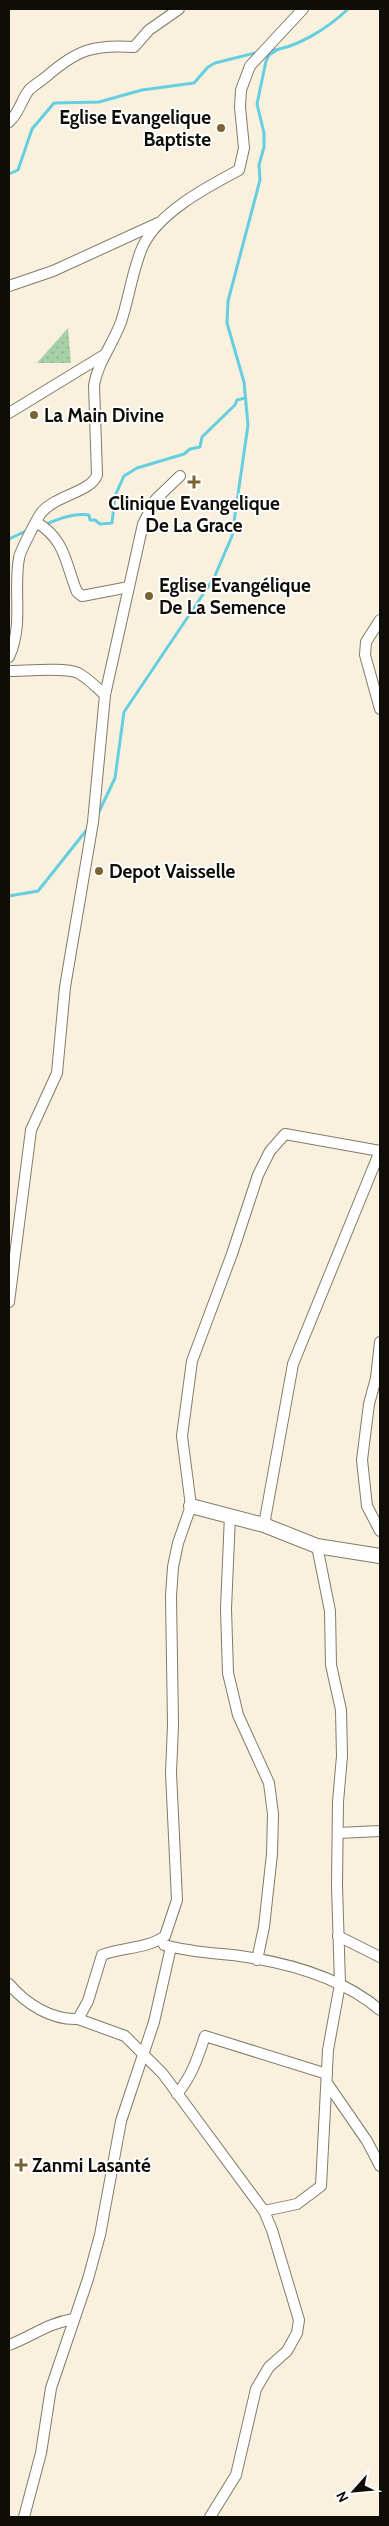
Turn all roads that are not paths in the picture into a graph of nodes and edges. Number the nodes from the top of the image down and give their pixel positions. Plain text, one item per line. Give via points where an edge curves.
1 (179, 9) edge
2 (303, 9) edge
3 (9, 122) edge
4 (165, 220) junction
5 (9, 286) edge
6 (104, 355) junction
7 (9, 413) edge
8 (180, 476) dead end
9 (42, 526) junction
10 (129, 587) junction
11 (380, 620) edge
12 (9, 657) edge
13 (9, 671) edge
14 (105, 695) junction
15 (380, 709) edge
16 (380, 1151) edge
17 (9, 1302) edge
18 (380, 1342) edge
19 (378, 1376) edge
20 (191, 1506) junction
21 (230, 1516) junction
22 (264, 1525) junction
23 (380, 1531) edge
24 (317, 1546) junction
25 (380, 1556) edge
26 (380, 1831) edge
27 (338, 1833) junction
28 (338, 1936) junction
29 (155, 1942) junction
30 (171, 1947) junction
31 (380, 1957) edge
32 (257, 1960) junction
33 (9, 1984) edge
34 (340, 1984) junction
35 (380, 2010) edge
36 (78, 2019) junction
37 (144, 2054) junction
38 (327, 2078) junction
39 (177, 2094) junction
40 (380, 2166) edge
41 (264, 2211) junction
42 (74, 2319) junction
43 (9, 2346) edge
44 (24, 2517) edge
45 (210, 2517) edge

1 - 3 street via 149,30 134,47 107,46 72,56 31,88 18,115
2 - 4 street via 250,66 241,90 244,148 239,170 188,199
4 - 5 street
4 - 6 street via 143,247 121,322
6 - 7 street
6 - 9 street via 94,385 95,481 51,504
8 - 10 street via 156,499 143,524
9 - 10 street via 64,551 75,586 82,596
9 - 12 street via 20,553 17,635
10 - 14 street
11 - 15 street via 366,642 365,655
13 - 14 street via 75,671
14 - 17 street via 93,822 66,987 57,1073 31,1130
16 - 20 street via 285,1134 270,1151 258,1175 192,1361 182,1436
16 - 22 street via 293,1364
18 - 19 street
19 - 23 street via 369,1404 362,1460 367,1506
20 - 21 street
20 - 29 street via 178,1543 171,1596 171,1773 177,1900 165,1936
21 - 22 street
21 - 32 street via 226,1609 228,1674 238,1715 268,1783 273,1814 264,1927
22 - 24 street
24 - 25 street
24 - 27 street via 330,1611 331,1665 341,1710
26 - 27 street
27 - 28 street
28 - 31 street
28 - 34 street
29 - 30 street
29 - 36 street via 120,1948 102,1955 88,2001
30 - 32 street
30 - 37 street
32 - 34 street via 286,1965
33 - 36 street via 39,2010 66,2020
34 - 35 street via 362,1995
34 - 38 street via 328,2050
36 - 37 street via 125,2036
37 - 39 street
37 - 42 street via 121,2121 100,2235
38 - 39 street via 205,2036 187,2082
38 - 40 street
38 - 41 street via 321,2186 297,2204
39 - 41 street
41 - 45 street via 299,2320 297,2333 287,2351 269,2367 256,2389 236,2475
42 - 43 street via 44,2326
42 - 44 street via 51,2388 41,2453

